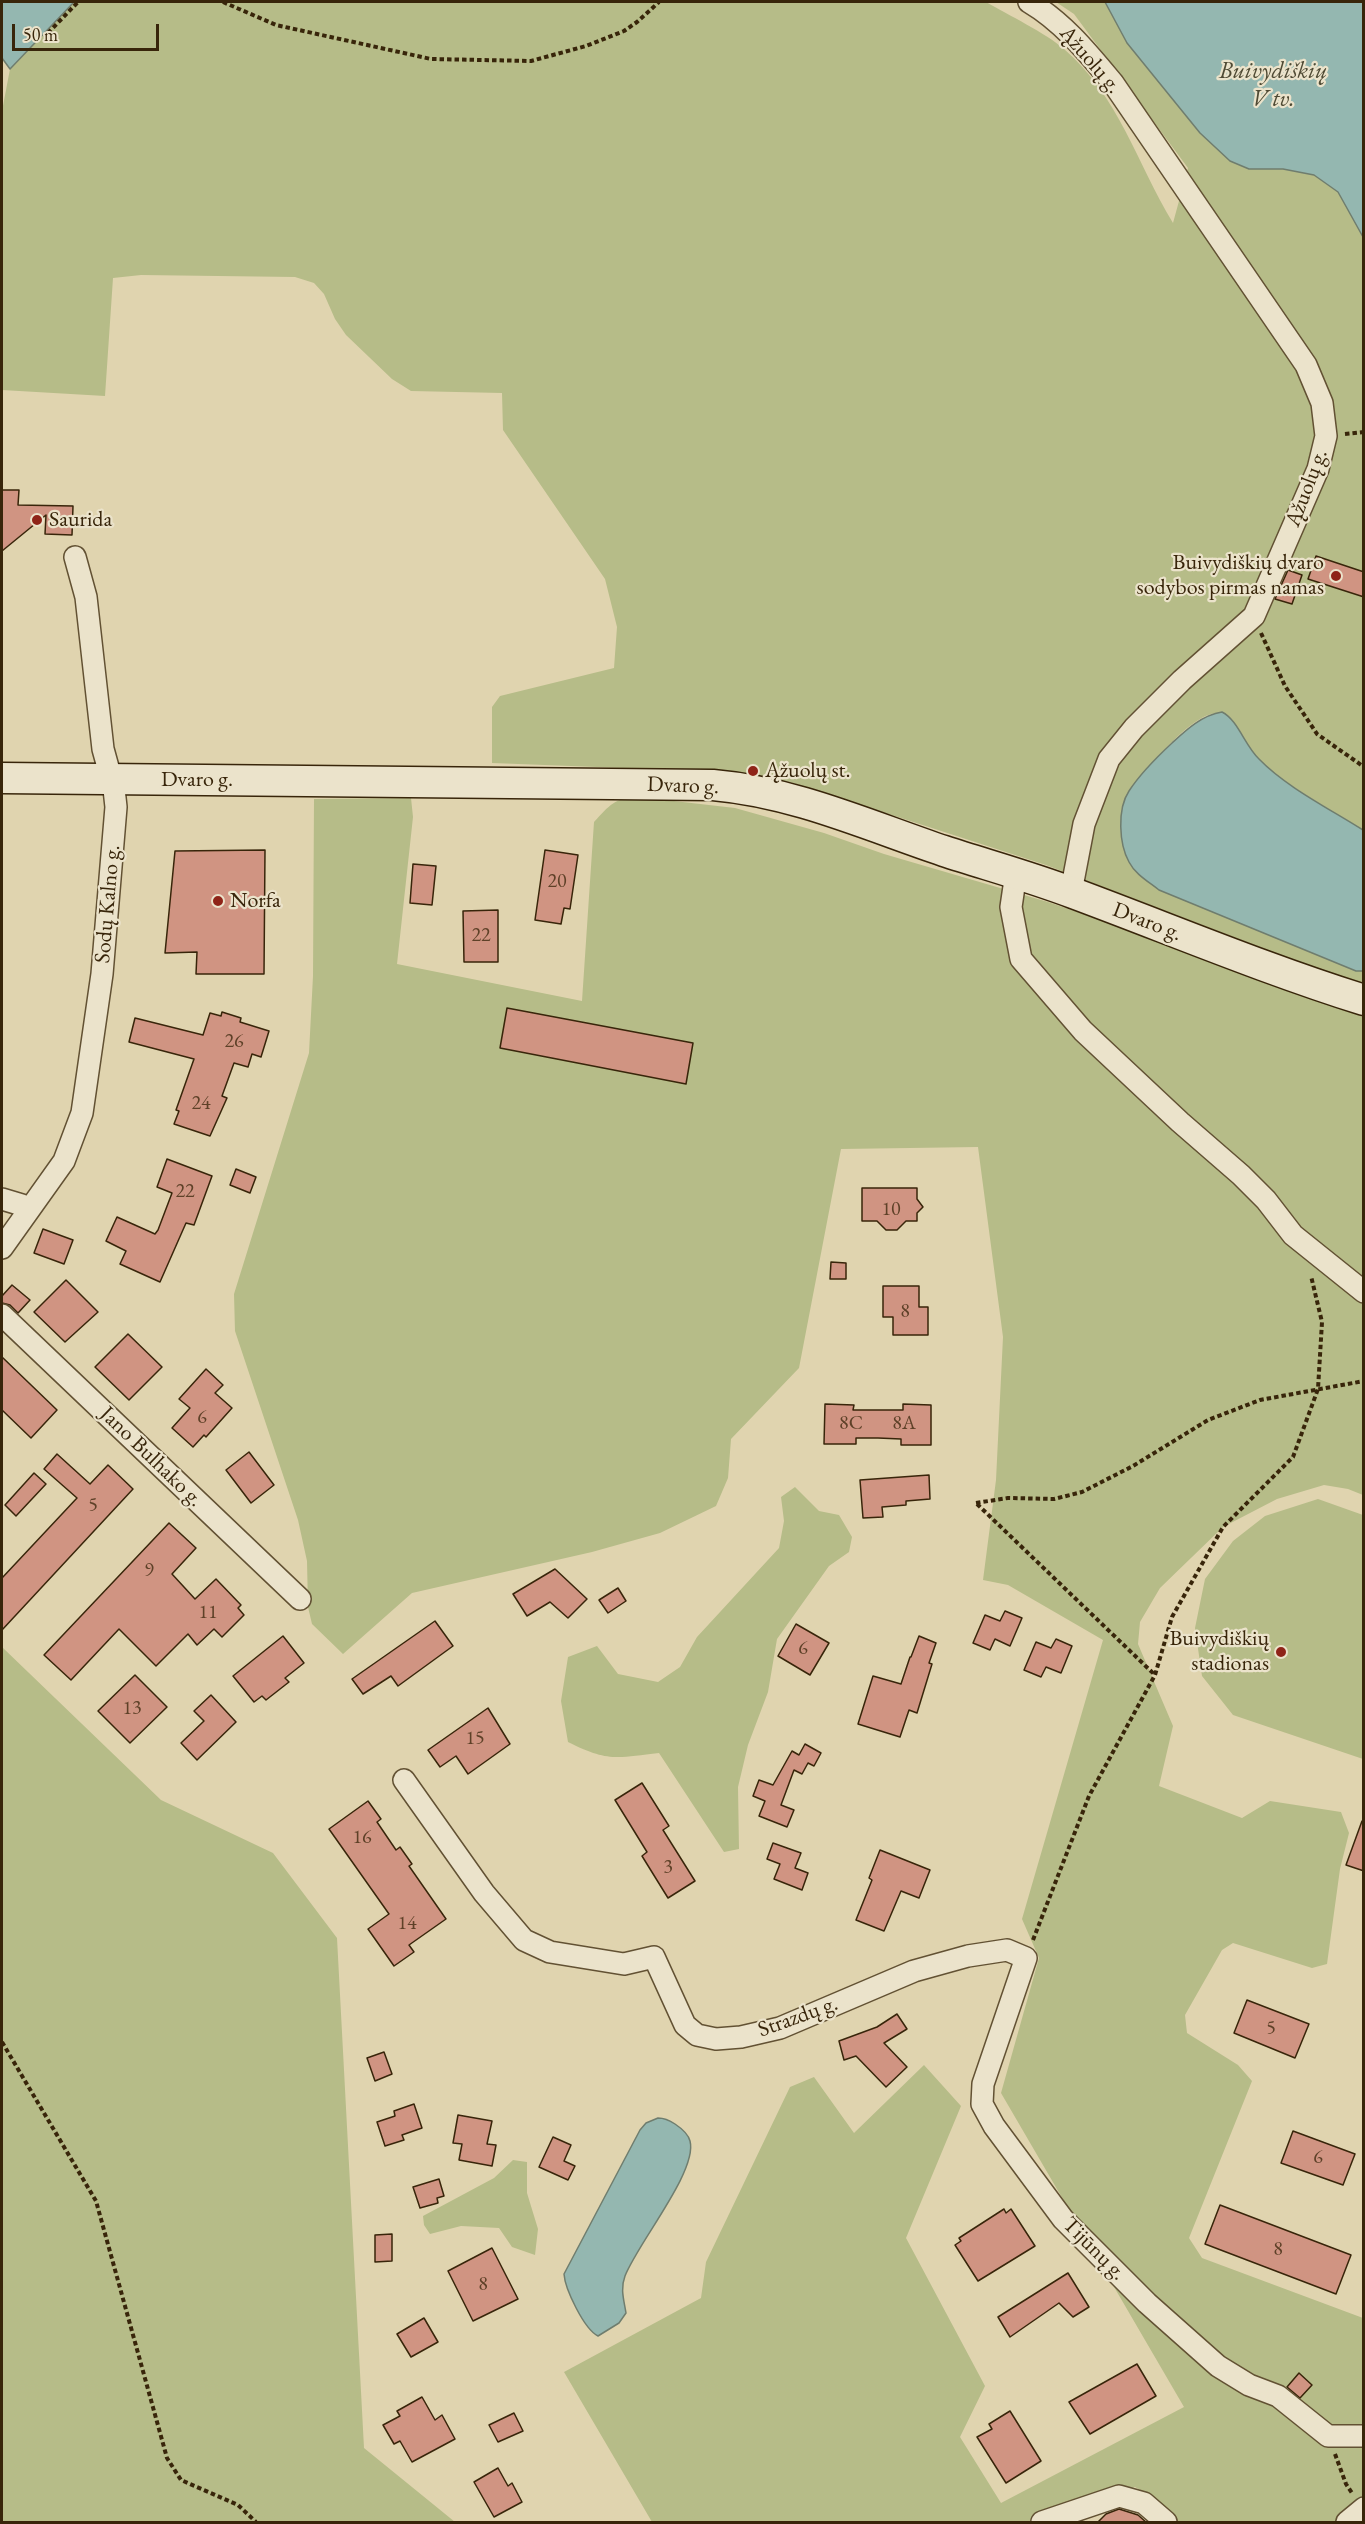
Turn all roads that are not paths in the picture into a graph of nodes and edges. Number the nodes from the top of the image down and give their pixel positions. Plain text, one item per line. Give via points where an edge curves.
1 (1029, 2) edge
2 (75, 557) dead end
3 (2, 778) edge
4 (111, 779) junction
5 (1016, 873) junction
6 (1071, 892) junction
7 (1364, 1000) edge
8 (2, 1199) edge
9 (29, 1209) junction
10 (2, 1248) edge
11 (1364, 1292) edge
12 (2, 1315) edge
13 (300, 1599) dead end
14 (404, 1780) dead end
15 (1026, 1958) joint
16 (1364, 2436) edge
17 (1363, 2509) edge
18 (1042, 2523) edge
19 (1166, 2523) edge
20 (1347, 2523) edge

1 - 6 street, Ąžuolų g. via 1063,27 1113,83 1306,365 1322,404 1326,436 1318,469 1254,616 1182,680 1109,759 1084,824
2 - 4 street, Sodų Kalno g. via 86,597 103,749
3 - 4 main road, Dvaro g.
4 - 5 main road, Dvaro g. via 713,785 751,789 841,813
4 - 9 street, Sodų Kalno g. via 116,807 105,945 82,1113 64,1161
5 - 6 main road, Dvaro g.
5 - 11 street via 1011,907 1022,959 1083,1031 1241,1175 1293,1235
6 - 7 main road, Dvaro g.
8 - 9 street
9 - 10 street, Sodų Kalno g.
12 - 13 street, Jano Bulhako g.
14 - 15 street, Strazdų g. via 484,1893 524,1940 550,1952 624,1964 654,1958 685,2025 697,2035 716,2039 741,2037 780,2028 914,1971 968,1956 1007,1950
15 - 16 street, Tijūnų g. via 983,2084 982,2104 994,2126 1063,2219 1147,2303 1218,2366 1249,2385 1278,2396 1328,2436
17 - 20 street
18 - 19 street via 1119,2496 1144,2503

